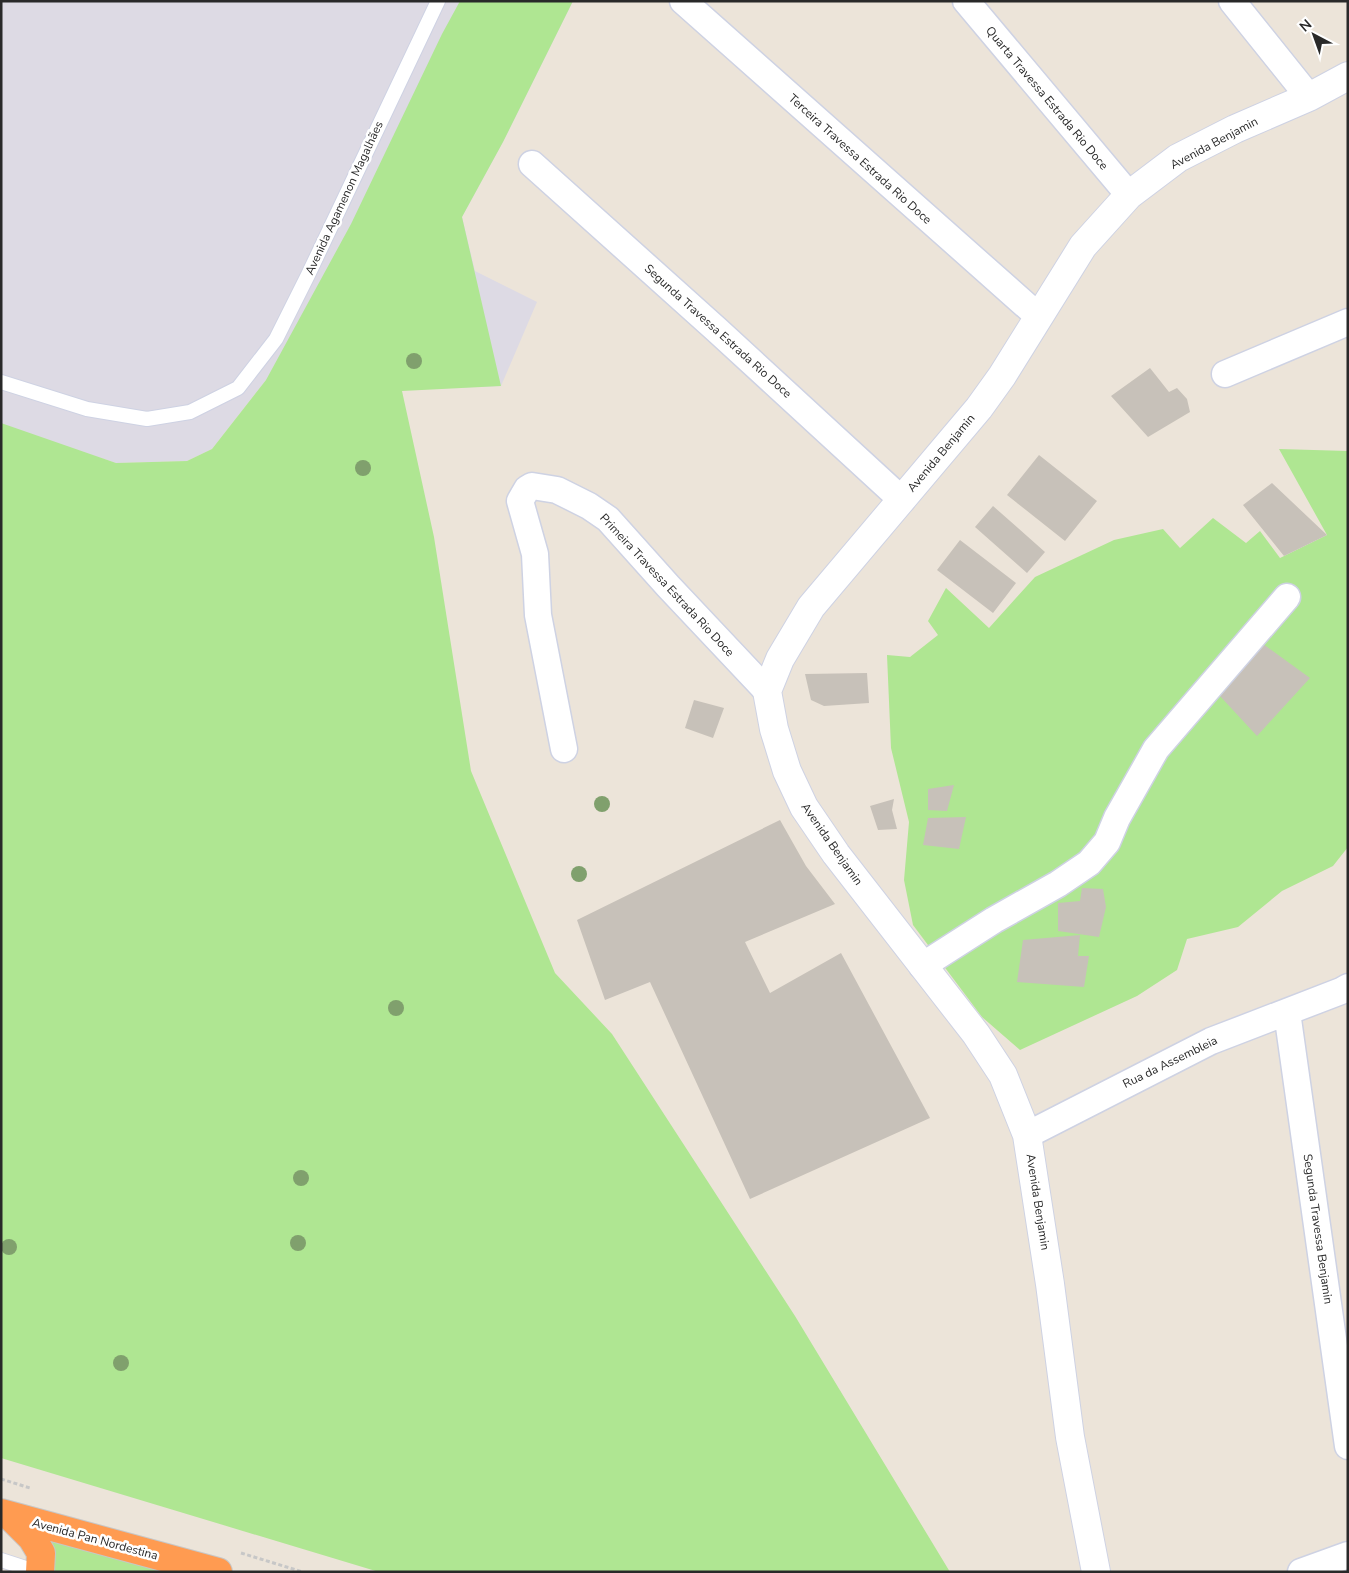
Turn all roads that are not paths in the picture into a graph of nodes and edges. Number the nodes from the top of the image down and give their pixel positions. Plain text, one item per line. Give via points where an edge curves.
1 (438, 1) edge
2 (683, 1) edge
3 (966, 1) edge
4 (1232, 1) edge
5 (1348, 76) edge
6 (1310, 97) junction
7 (532, 164) dead end
8 (1129, 195) junction
9 (1038, 316) junction
10 (1348, 322) edge
11 (1224, 374) dead end
12 (1, 382) edge
13 (902, 500) junction
14 (1287, 597) dead end
15 (768, 691) junction
16 (564, 749) dead end
17 (922, 966) junction
18 (1348, 987) edge
19 (1287, 1012) junction
20 (1028, 1135) junction
21 (1348, 1446) edge
22 (6, 1514) edge
23 (1348, 1556) edge
24 (1, 1560) edge
25 (39, 1572) edge
26 (218, 1572) edge
27 (1096, 1572) edge
28 (1301, 1572) edge

1 - 12 lane, Avenida Agamenon Magalhães via 276,339 238,388 190,412 147,419 87,409
2 - 9 street, Terceira Travessa Estrada Rio Doce
3 - 8 street, Quarta Travessa Estrada Rio Doce
4 - 6 street
5 - 6 street, Avenida Benjamin
6 - 8 street, Avenida Benjamin via 1178,158
7 - 13 street, Segunda Travessa Estrada Rio Doce
8 - 9 street, Avenida Benjamin via 1083,246
9 - 13 street, Avenida Benjamin via 979,408
10 - 11 street
13 - 15 street, Avenida Benjamin via 812,607 780,659
14 - 17 street via 1156,749 1107,842 1088,863
15 - 16 street, Primeira Travessa Estrada Rio Doce via 608,519 557,490 532,486 520,501 535,554 538,615
15 - 17 street, Avenida Benjamin via 786,772 804,807
17 - 20 street, Avenida Benjamin via 1003,1074
18 - 19 street, Rua da Assembleia
19 - 20 street, Rua da Assembleia via 1211,1041
19 - 21 street, Segunda Travessa Benjamin
20 - 27 street, Avenida Benjamin via 1070,1437
22 - 25 highway via 32,1538 41,1553
22 - 26 highway, Avenida Pan Nordestina
23 - 28 street
24 - 25 lane

